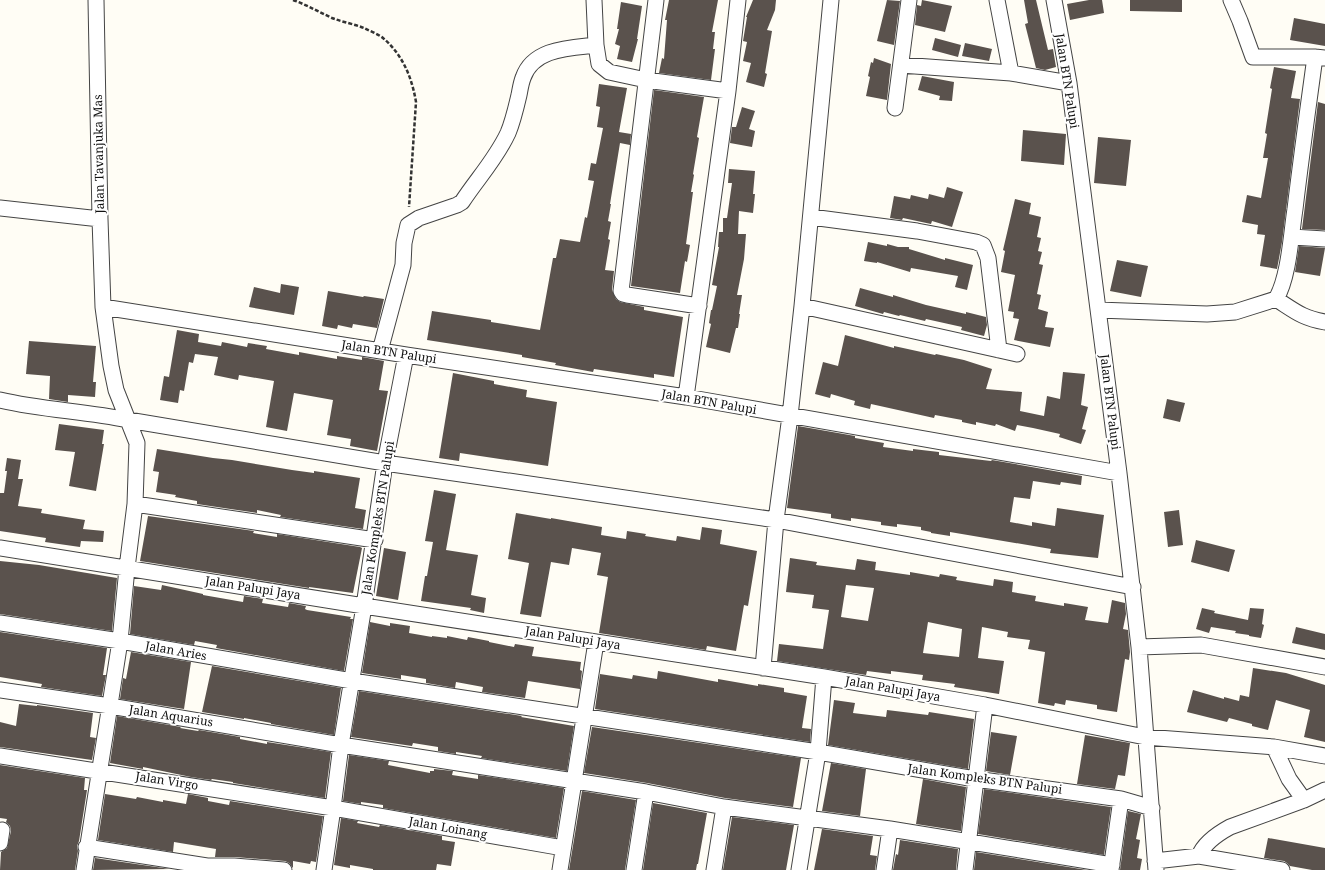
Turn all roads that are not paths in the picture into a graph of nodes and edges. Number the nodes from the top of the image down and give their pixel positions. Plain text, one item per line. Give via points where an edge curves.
1 (96, 0) edge
2 (594, 0) edge
3 (656, 0) edge
4 (738, 0) edge
5 (831, 0) edge
6 (909, 0) edge
7 (997, 0) edge
8 (1054, 0) edge
9 (1231, 0) edge
10 (596, 45) junction
11 (1320, 58) edge
12 (901, 65) junction
13 (1011, 73) junction
14 (646, 80) junction
15 (1069, 83) junction
16 (728, 91) junction
17 (894, 108) dead end
18 (0, 208) edge
19 (811, 217) junction
20 (100, 218) junction
21 (1292, 237) junction
22 (1325, 239) edge
23 (1276, 299) junction
24 (699, 306) junction
25 (802, 306) junction
26 (103, 307) junction
27 (1098, 310) junction
28 (1325, 322) edge
29 (999, 350) junction
30 (380, 351) junction
31 (1017, 354) dead end
32 (406, 355) junction
33 (686, 397) junction
34 (0, 400) edge
35 (790, 416) junction
36 (128, 420) junction
37 (385, 463) junction
38 (1119, 473) junction
39 (135, 504) junction
40 (776, 520) junction
41 (374, 540) junction
42 (0, 548) edge
43 (127, 568) junction
44 (1133, 587) junction
45 (364, 606) junction
46 (0, 623) edge
47 (120, 641) junction
48 (596, 642) junction
49 (1139, 646) junction
50 (1325, 667) edge
51 (763, 668) junction
52 (824, 677) junction
53 (352, 681) junction
54 (0, 690) edge
55 (985, 705) junction
56 (110, 706) junction
57 (584, 716) junction
58 (1145, 737) junction
59 (341, 745) junction
60 (1274, 747) junction
61 (818, 752) junction
62 (0, 756) edge
63 (1325, 756) edge
64 (100, 771) junction
65 (975, 779) junction
66 (574, 781) junction
67 (1325, 790) edge
68 (646, 792) junction
69 (1121, 799) junction
70 (1304, 800) junction
71 (724, 807) junction
72 (334, 808) junction
73 (1152, 808) junction
74 (808, 817) junction
75 (890, 829) junction
76 (969, 842) junction
77 (86, 847) junction
78 (563, 848) junction
79 (1199, 856) junction
80 (1155, 866) edge
81 (1112, 868) edge
82 (84, 870) edge
83 (284, 870) edge
84 (324, 870) edge
85 (560, 870) edge
86 (634, 870) edge
87 (714, 870) edge
88 (800, 870) edge
89 (884, 870) edge
90 (965, 870) edge
91 (1282, 870) edge

1 - 20 street, Jalan Tavanjuka Mas
2 - 10 street
3 - 14 street
4 - 16 street
5 - 19 street
6 - 12 street
7 - 13 street
8 - 15 street, Jalan BTN Palupi
9 - 11 street via 1254,57
10 - 14 street via 599,64 610,72
10 - 30 street via 559,49 544,54 532,62 522,78 514,116 501,148 462,202 408,225 403,265
11 - 21 street
12 - 13 street
12 - 17 street
13 - 15 street
14 - 16 street
14 - 24 street via 622,293
15 - 27 street, Jalan BTN Palupi
16 - 24 street
18 - 20 street
19 - 25 street
19 - 29 street via 917,231 983,245 988,258
20 - 26 street, Jalan Tavanjuka Mas
21 - 22 street
21 - 23 street via 1283,283
23 - 27 street via 1235,312 1207,314
23 - 28 street via 1302,317
24 - 33 street
25 - 29 street
25 - 35 street
26 - 30 street, Jalan BTN Palupi
26 - 36 street via 116,390
27 - 38 street, Jalan BTN Palupi
29 - 31 street
30 - 32 street, Jalan BTN Palupi
32 - 33 street, Jalan BTN Palupi
32 - 37 street, Jalan Kompleks BTN Palupi
33 - 35 street, Jalan BTN Palupi
34 - 36 street
35 - 38 street, Jalan BTN Palupi
35 - 40 street
36 - 37 street
36 - 39 street via 137,443
37 - 40 street
37 - 41 street, Jalan Kompleks BTN Palupi
38 - 44 street
39 - 41 street
39 - 43 street
40 - 44 street
40 - 51 street
41 - 45 street, Jalan Kompleks BTN Palupi
42 - 43 street, Jalan Palupi Jaya
43 - 45 street, Jalan Palupi Jaya
43 - 47 street
44 - 49 street
45 - 48 street, Jalan Palupi Jaya
45 - 53 street, Jalan Kompleks BTN Palupi
46 - 47 street, Jalan Aries
47 - 53 street, Jalan Aries
47 - 56 street
48 - 51 street, Jalan Palupi Jaya
48 - 57 street
49 - 50 street via 1201,645
49 - 58 street
51 - 52 street, Jalan Palupi Jaya
52 - 55 street, Jalan Palupi Jaya
52 - 61 street
53 - 57 street, Jalan Kompleks BTN Palupi
53 - 59 street, Jalan Kompleks BTN Palupi
54 - 56 street, Jalan Aquarius
55 - 58 street, Jalan Palupi Jaya
55 - 65 street
56 - 59 street, Jalan Aquarius
56 - 64 street
57 - 61 street, Jalan Kompleks BTN Palupi
57 - 66 street
58 - 60 street, Jalan Palupi Jaya
58 - 73 street
59 - 66 street
59 - 72 street, Jalan Kompleks BTN Palupi
60 - 63 street, Jalan Palupi Jaya
60 - 70 street via 1289,779
61 - 65 street, Jalan Kompleks BTN Palupi
61 - 74 street
62 - 64 street, Jalan Virgo
64 - 72 street, Jalan Virgo
64 - 77 street
65 - 69 street, Jalan Kompleks BTN Palupi
65 - 76 street
66 - 68 street
66 - 78 street
67 - 70 street
68 - 71 street
68 - 86 street
69 - 73 street, Jalan Kompleks BTN Palupi
69 - 81 street
70 - 79 street via 1222,831 1211,840
71 - 74 street
71 - 87 street
72 - 78 street, Jalan Loinang
72 - 84 street, Jalan Kompleks BTN Palupi
73 - 80 street
74 - 75 street
74 - 88 street
75 - 76 street
75 - 89 street
76 - 81 street
76 - 90 street
77 - 82 street
77 - 83 street via 207,866
78 - 85 street
79 - 80 street
79 - 91 street

